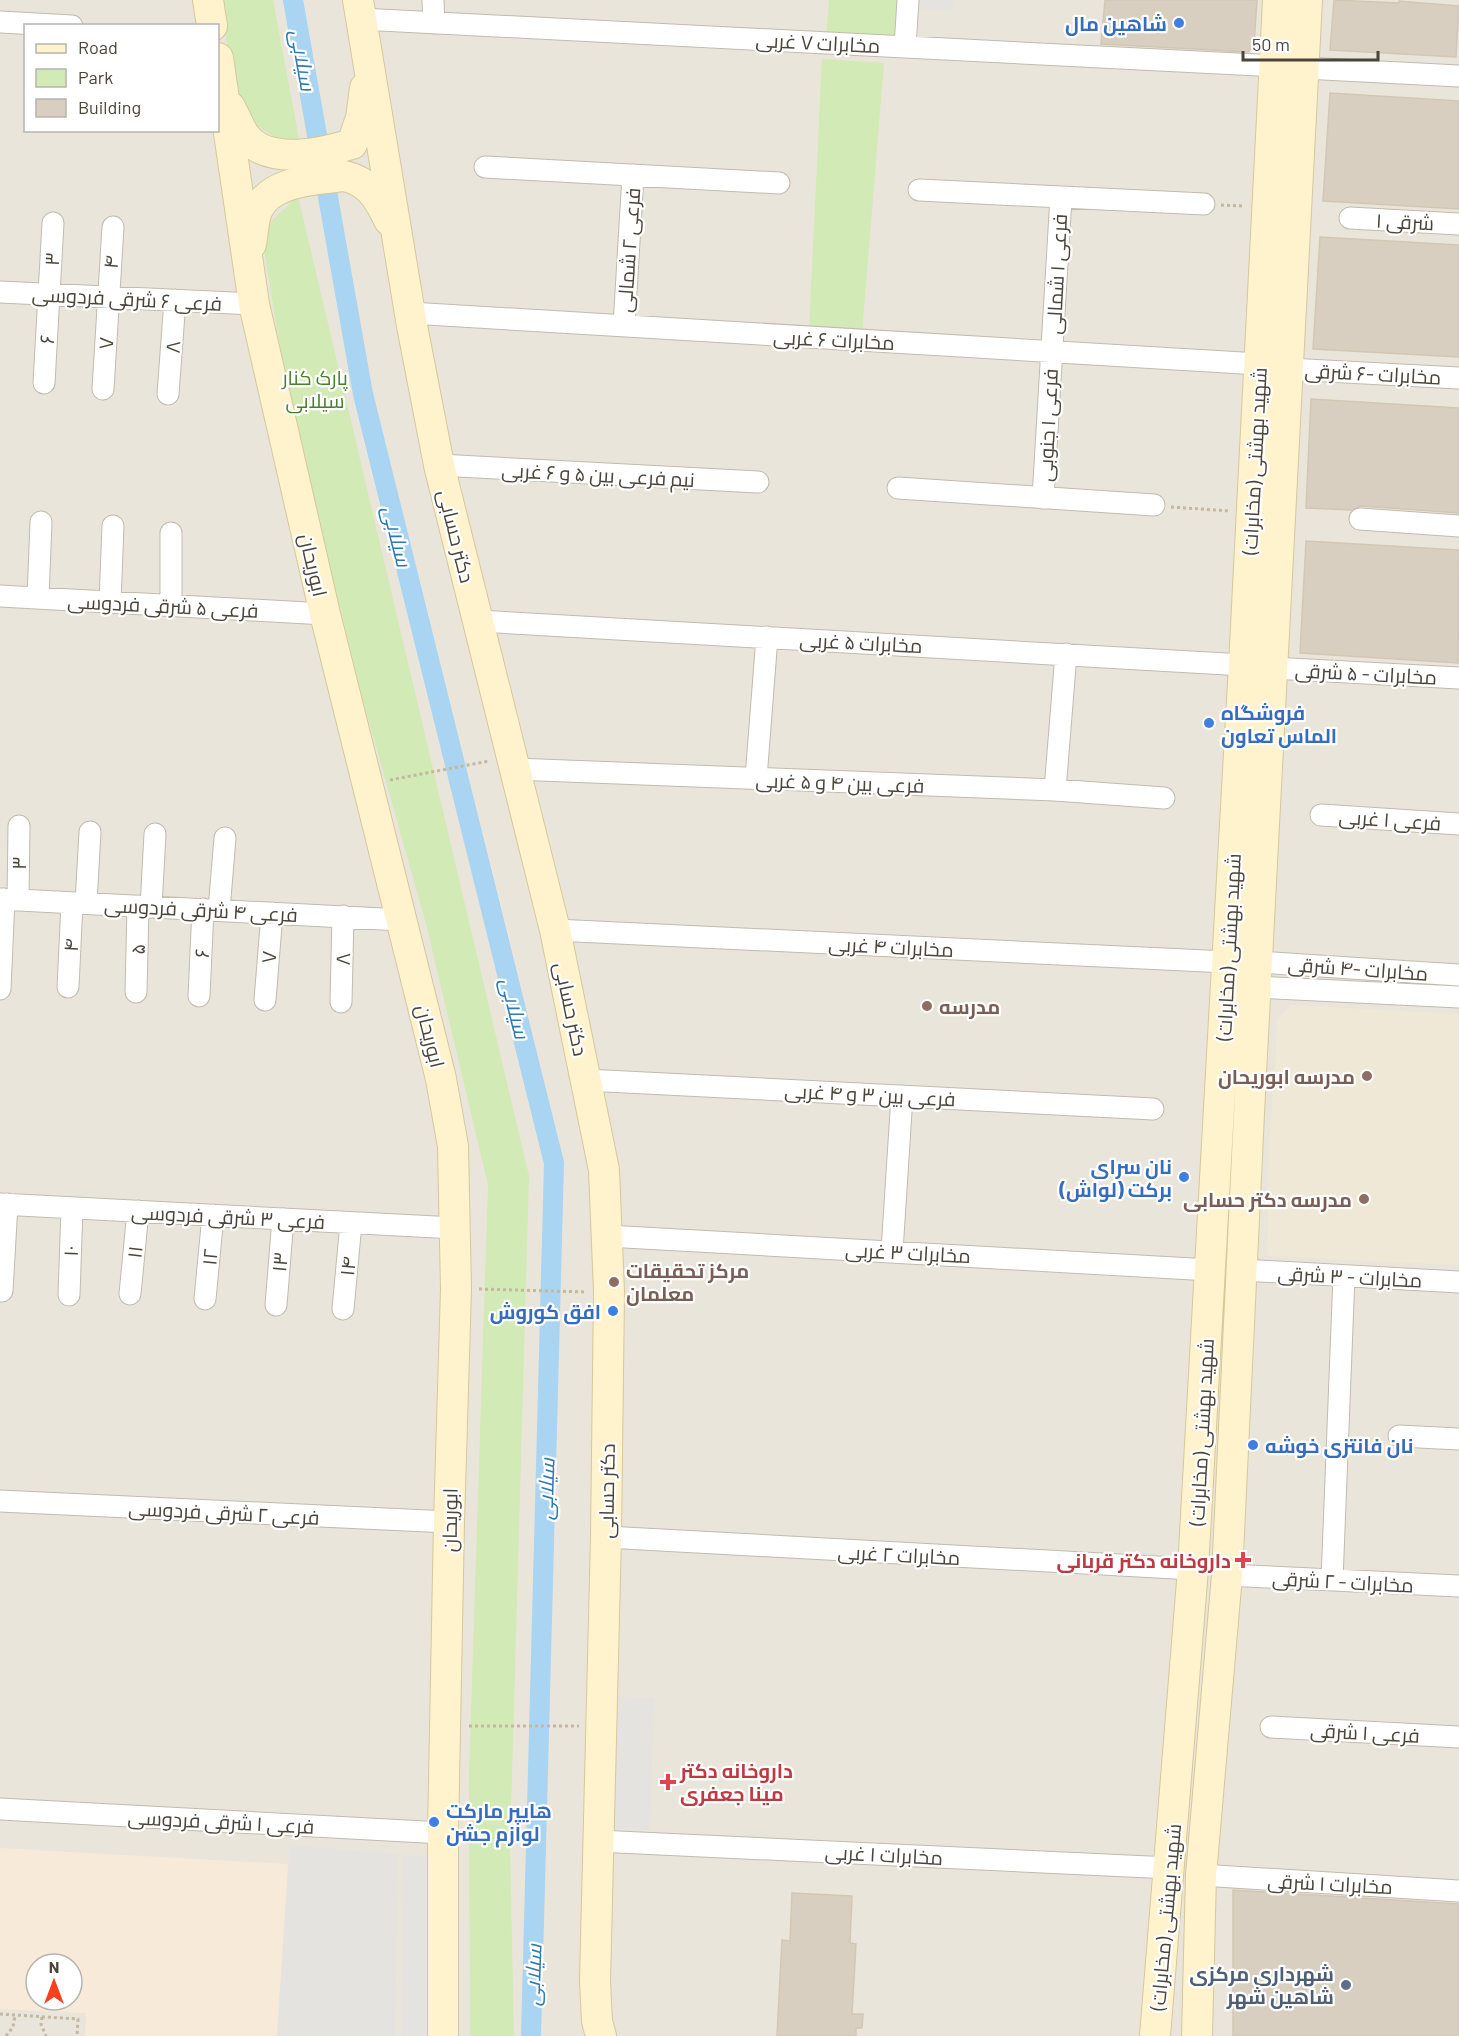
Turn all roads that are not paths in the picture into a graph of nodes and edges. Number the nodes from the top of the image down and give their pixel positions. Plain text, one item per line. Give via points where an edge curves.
1 (208, 0) edge
2 (433, 0) edge
3 (908, 0) edge
4 (1278, 0) edge
5 (1308, 0) edge
6 (359, 9) edge
7 (0, 22) edge
8 (434, 23) junction
9 (36, 24) edge
10 (212, 24) edge
11 (905, 47) junction
12 (368, 64) junction
13 (219, 65) edge
14 (1289, 67) junction
15 (1459, 76) edge
16 (223, 93) junction
17 (486, 167) dead end
18 (633, 175) junction
19 (779, 183) dead end
20 (919, 190) dead end
21 (1061, 197) junction
22 (1204, 204) road end
23 (1350, 218) dead end
24 (53, 223) dead end
25 (1459, 224) edge
26 (113, 227) dead end
27 (399, 239) junction
28 (248, 263) junction
29 (0, 292) edge
30 (49, 294) junction
31 (107, 297) junction
32 (175, 300) junction
33 (254, 304) junction
34 (410, 313) junction
35 (624, 326) junction
36 (1052, 352) junction
37 (1274, 366) junction
38 (1459, 378) edge
39 (44, 383) dead end
40 (103, 389) dead end
41 (168, 394) dead end
42 (439, 465) junction
43 (758, 482) dead end
44 (898, 488) dead end
45 (1043, 498) junction
46 (1154, 505) road end
47 (1360, 519) dead end
48 (41, 522) dead end
49 (113, 526) dead end
50 (1459, 526) edge
51 (171, 533) dead end
52 (1264, 549) junction
53 (0, 596) edge
54 (38, 598) junction
55 (110, 602) junction
56 (171, 605) junction
57 (325, 614) junction
58 (478, 621) junction
59 (767, 636) junction
60 (1066, 654) junction
61 (1258, 666) junction
62 (1459, 678) edge
63 (513, 763) junction
64 (756, 778) junction
65 (1055, 790) junction
66 (1164, 798) dead end
67 (1321, 815) dead end
68 (1459, 824) edge
69 (19, 825) dead end
70 (90, 832) dead end
71 (155, 834) dead end
72 (225, 838) dead end
73 (7, 899) edge
74 (79, 903) junction
75 (144, 906) junction
76 (211, 910) junction
77 (272, 913) junction
78 (343, 916) junction
79 (401, 920) junction
80 (555, 930) junction
81 (1227, 962) junction
82 (1257, 974) junction
83 (1459, 975) edge
84 (68, 987) dead end
85 (0, 989) edge
86 (136, 992) dead end
87 (199, 996) dead end
88 (1459, 997) edge
89 (265, 1000) dead end
90 (341, 1002) dead end
91 (586, 1080) junction
92 (902, 1096) junction
93 (1153, 1109) dead end
94 (3, 1204) edge
95 (72, 1208) junction
96 (138, 1211) junction
97 (213, 1215) junction
98 (283, 1219) junction
99 (351, 1223) junction
100 (455, 1228) junction
101 (607, 1236) junction
102 (892, 1251) junction
103 (1210, 1270) junction
104 (1242, 1270) junction
105 (1344, 1276) junction
106 (1459, 1282) edge
107 (2, 1291) dead end
108 (130, 1294) dead end
109 (69, 1295) dead end
110 (205, 1299) dead end
111 (276, 1305) dead end
112 (343, 1309) dead end
113 (1399, 1436) dead end
114 (1459, 1439) edge
115 (0, 1501) edge
116 (449, 1522) junction
117 (606, 1537) junction
118 (1193, 1569) junction
119 (1227, 1575) junction
120 (1332, 1580) junction
121 (1459, 1586) edge
122 (1270, 1727) dead end
123 (1459, 1737) edge
124 (0, 1809) edge
125 (443, 1833) junction
126 (597, 1841) junction
127 (1170, 1868) junction
128 (1201, 1875) junction
129 (1459, 1891) edge
130 (598, 2031) edge
131 (443, 2036) edge
132 (1155, 2036) edge
133 (1197, 2036) edge

1 - 10 main road
2 - 8 street
3 - 11 street
4 - 14 main road, شهید بهشتی (مخابرات)
5 - 14 main road, شهید بهشتی (مخابرات)
6 - 8 street, مخابرات ۷ غربی
6 - 12 main road, دکتر حسابی
7 - 9 street
8 - 11 street, مخابرات ۷ غربی
11 - 14 street, مخابرات ۷ غربی
12 - 16 main road via 361,118 352,144 287,156 265,150 246,136
12 - 27 main road, دکتر حسابی
13 - 16 main road, ابوریحان
14 - 15 street, مخابرات ۷ غربی
14 - 37 main road, شهید بهشتی (مخابرات)
14 - 37 main road, شهید بهشتی (مخابرات) via 1268,207
16 - 28 main road, ابوریحان
17 - 18 street
18 - 19 street
18 - 35 street, فرعی ۲ شمالی
20 - 21 street
21 - 22 street
21 - 36 street, فرعی ۱ شمالی
23 - 25 street, شرقی ۱
24 - 30 street, ۳
26 - 31 street, ۴
27 - 28 main road via 372,190 359,180 344,176 283,187 267,198 257,211
27 - 34 main road, دکتر حسابی
28 - 33 main road, ابوریحان
29 - 30 street, فرعی ۶ شرقی فردوسی
30 - 31 street, فرعی ۶ شرقی فردوسی
30 - 39 street, ۶
31 - 32 street, فرعی ۶ شرقی فردوسی
31 - 40 street, ۷
32 - 33 street, فرعی ۶ شرقی فردوسی
32 - 41 street, ۸
33 - 57 main road, ابوریحان
34 - 35 street, مخابرات ۶ غربی
34 - 42 main road, دکتر حسابی
35 - 36 street, مخابرات ۶ غربی
36 - 37 street, مخابرات ۶ غربی
36 - 45 street, فرعی ۱ جنوبی
37 - 38 street, مخابرات -۶ شرقی
37 - 52 main road, شهید بهشتی (مخابرات)
37 - 52 main road, شهید بهشتی (مخابرات) via 1252,513
42 - 43 street, نیم فرعی بین ۵ و ۶ غربی
42 - 58 main road, دکتر حسابی
44 - 45 street
45 - 46 street
47 - 50 street
48 - 54 street
49 - 55 street
51 - 56 street
52 - 61 main road, شهید بهشتی (مخابرات)
53 - 54 street, فرعی ۵ شرقی فردوسی
54 - 55 street, فرعی ۵ شرقی فردوسی
55 - 56 street, فرعی ۵ شرقی فردوسی
56 - 57 street, فرعی ۵ شرقی فردوسی
57 - 79 main road, ابوریحان
58 - 59 street, مخابرات ۵ غربی
58 - 63 main road, دکتر حسابی
59 - 60 street, مخابرات ۵ غربی
59 - 64 street
60 - 61 street, مخابرات ۵ غربی
60 - 65 street
61 - 62 street, مخابرات - ۵ شرقی
61 - 81 main road, شهید بهشتی (مخابرات)
61 - 82 main road, شهید بهشتی (مخابرات)
63 - 64 street, فرعی بین ۴ و ۵ غربی
63 - 80 main road, دکتر حسابی
64 - 65 street, فرعی بین ۴ و ۵ غربی
65 - 66 street, فرعی بین ۴ و ۵ غربی
67 - 68 street, فرعی ۱ غربی
69 - 73 street, ۳
70 - 74 street, ۴
71 - 75 street, ۵
72 - 76 street, ۶
73 - 74 street, فرعی ۴ شرقی فردوسی
73 - 85 street, ۳
74 - 75 street, فرعی ۴ شرقی فردوسی
74 - 84 street, ۴
75 - 76 street, فرعی ۴ شرقی فردوسی
75 - 86 street, ۵
76 - 77 street, فرعی ۴ شرقی فردوسی
76 - 87 street, ۶
77 - 78 street, فرعی ۴ شرقی فردوسی
77 - 89 street, ۷
78 - 79 street, فرعی ۴ شرقی فردوسی
78 - 90 street, ۸
79 - 100 main road, ابوریحان via 449,1113
80 - 81 street, مخابرات ۴ غربی
80 - 91 main road, دکتر حسابی
81 - 103 main road, شهید بهشتی (مخابرات)
82 - 83 street, مخابرات -۴ شرقی
82 - 88 street
82 - 104 main road, شهید بهشتی (مخابرات)
91 - 92 street, فرعی بین ۳ و ۴ غربی
91 - 101 main road, دکتر حسابی via 604,1170
92 - 93 street, فرعی بین ۳ و ۴ غربی
92 - 102 street
94 - 95 street, فرعی ۳ شرقی فردوسی
94 - 107 street
95 - 96 street, فرعی ۳ شرقی فردوسی
95 - 109 street, ۱۰
96 - 97 street, فرعی ۳ شرقی فردوسی
96 - 108 street, ۱۱
97 - 98 street, فرعی ۳ شرقی فردوسی
97 - 110 street, ۱۲
98 - 99 street, فرعی ۳ شرقی فردوسی
98 - 111 street, ۱۳
99 - 100 street, فرعی ۳ شرقی فردوسی
99 - 112 street, ۱۴
100 - 116 main road, ابوریحان
101 - 102 street, مخابرات ۳ غربی
101 - 117 main road, دکتر حسابی
102 - 103 street, مخابرات ۳ غربی
103 - 118 main road, شهید بهشتی (مخابرات)
104 - 105 street, مخابرات - ۳ شرقی
104 - 119 main road, شهید بهشتی (مخابرات)
105 - 106 street, مخابرات - ۳ شرقی
105 - 120 street
113 - 114 street
115 - 116 street, فرعی ۲ شرقی فردوسی
116 - 125 main road, ابوریحان
117 - 118 street, مخابرات ۲ غربی
117 - 126 main road, دکتر حسابی
118 - 127 main road, شهید بهشتی (مخابرات)
119 - 120 street, مخابرات - ۲ شرقی
119 - 128 main road, شهید بهشتی (مخابرات)
120 - 121 street, مخابرات - ۲ شرقی
122 - 123 street, فرعی ۱ شرقی
124 - 125 street, فرعی ۱ شرقی فردوسی
125 - 131 main road, ابوریحان
126 - 127 street, مخابرات ۱ غربی
126 - 130 main road, دکتر حسابی
127 - 132 main road, شهید بهشتی (مخابرات)
128 - 129 street, مخابرات ۱ شرقی
128 - 133 main road, شهید بهشتی (مخابرات)

